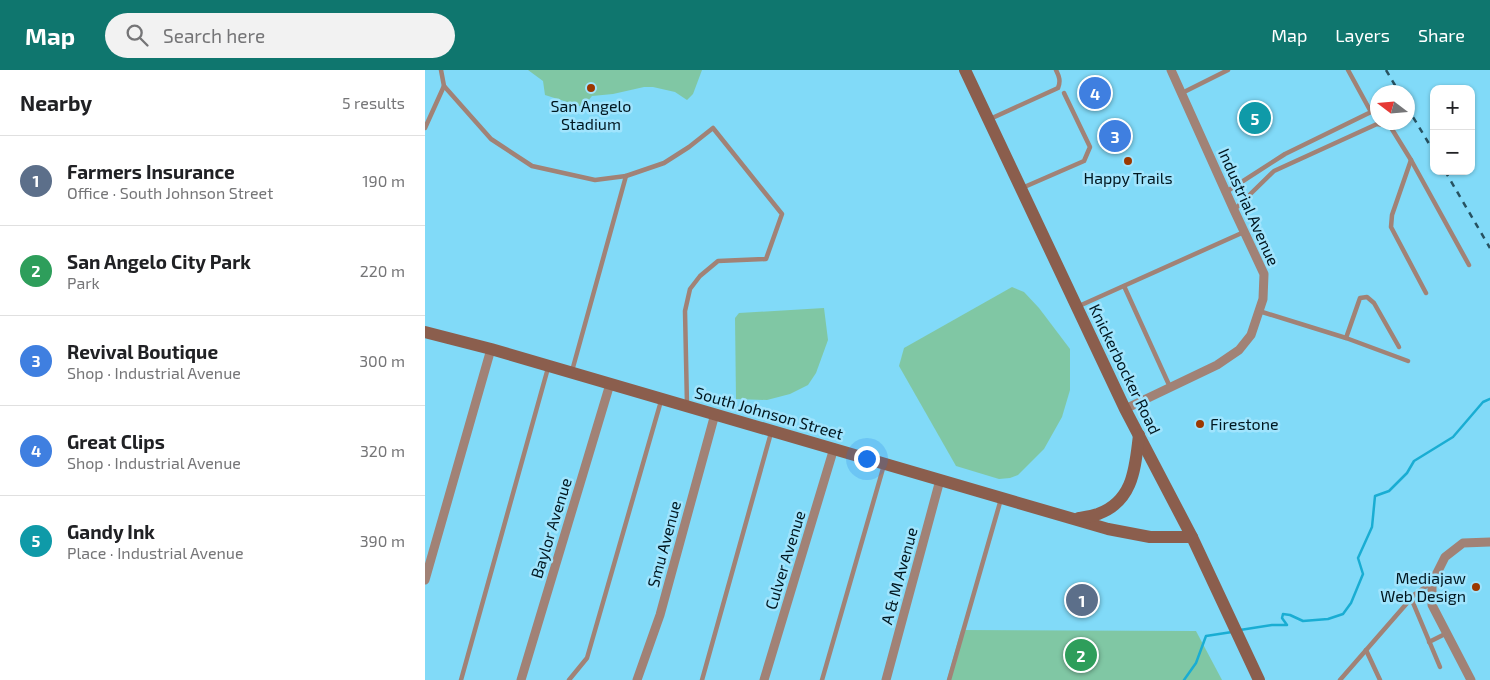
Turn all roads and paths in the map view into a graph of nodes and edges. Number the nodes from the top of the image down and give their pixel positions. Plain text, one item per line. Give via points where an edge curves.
1 (441, 70) edge
2 (965, 70) edge
3 (1056, 70) edge
4 (1171, 70) edge
5 (1228, 70) edge
6 (1348, 70) edge
7 (444, 86) junction
8 (1065, 93) dead end
9 (1182, 93) junction
10 (989, 119) junction
11 (425, 128) edge
12 (1411, 160) junction
13 (626, 176) junction
14 (1021, 188) junction
15 (1226, 192) junction
16 (1234, 210) junction
17 (1244, 232) junction
18 (1469, 265) dead end
19 (1124, 286) junction
20 (1426, 293) dead end
21 (1077, 307) junction
22 (1259, 311) junction
23 (425, 332) edge
24 (1346, 338) junction
25 (1399, 346) dead end
26 (491, 349) junction
27 (1408, 360) dead end
28 (549, 366) junction
29 (572, 372) junction
30 (610, 384) junction
31 (1171, 387) junction
32 (661, 399) junction
33 (687, 406) junction
34 (1125, 409) junction
35 (715, 414) junction
36 (772, 431) junction
37 (1139, 435) junction
38 (834, 448) junction
39 (885, 463) junction
40 (940, 480) junction
41 (1002, 498) junction
42 (1074, 519) junction
43 (1192, 537) junction
44 (1490, 542) edge
45 (425, 580) edge
46 (1432, 583) junction
47 (1411, 598) junction
48 (1447, 633) junction
49 (1429, 642) junction
50 (1366, 650) junction
51 (1440, 667) dead end
52 (461, 680) edge
53 (521, 680) edge
54 (569, 680) edge
55 (637, 680) edge
56 (702, 680) edge
57 (764, 680) edge
58 (822, 680) edge
59 (886, 680) edge
60 (949, 680) edge
61 (1259, 680) edge
62 (1340, 680) edge
63 (1381, 680) edge
64 (1471, 680) edge

1 - 7 lane
2 - 10 main road, Knickerbocker Road
3 - 10 lane via 1058,88
4 - 9 street, Industrial Avenue
5 - 9 lane
6 - 15 lane via 1371,112 1285,154
7 - 11 lane
7 - 13 lane via 491,139 532,166 595,180
8 - 14 lane via 1090,147 1085,161
9 - 15 street, Industrial Avenue
10 - 14 main road, Knickerbocker Road
12 - 16 lane via 1390,126 1377,124 1274,170
12 - 18 lane
12 - 20 lane via 1391,227
13 - 29 lane
13 - 33 lane via 664,163 713,128 782,214 766,259 718,261 690,289 685,311
14 - 21 main road, Knickerbocker Road
15 - 16 street, Industrial Avenue
16 - 17 street, Industrial Avenue
17 - 19 lane
17 - 22 street, Industrial Avenue via 1264,274
19 - 21 lane
19 - 31 lane
21 - 34 main road, Knickerbocker Road
22 - 24 lane
22 - 31 street, Industrial Avenue via 1251,335 1239,350 1217,365
23 - 26 main road, South Johnson Street
24 - 25 lane via 1360,298 1367,297
24 - 27 lane
26 - 28 main road, South Johnson Street
26 - 45 street
28 - 29 main road, South Johnson Street
28 - 52 lane
29 - 30 main road, South Johnson Street
30 - 32 main road, South Johnson Street
30 - 53 street, Baylor Avenue
31 - 34 street, Industrial Avenue
32 - 33 main road, South Johnson Street
32 - 54 lane via 587,658
33 - 35 main road, South Johnson Street
34 - 37 main road, Knickerbocker Road
35 - 36 main road, South Johnson Street
35 - 55 street, Smu Avenue via 660,615
36 - 38 main road, South Johnson Street
36 - 56 lane
37 - 42 main road via 1130,485 1121,497 1112,507
37 - 43 main road, Knickerbocker Road
38 - 39 main road, South Johnson Street
38 - 57 street, Culver Avenue
39 - 40 main road, South Johnson Street
39 - 58 lane
40 - 41 main road, South Johnson Street
40 - 59 street, A & M Avenue
41 - 42 main road, South Johnson Street
41 - 60 lane
42 - 43 main road, South Johnson Street via 1150,537
43 - 61 main road, Knickerbocker Road
44 - 46 street via 1463,543 1445,557
46 - 47 lane
46 - 48 street via 1432,605
47 - 49 lane
47 - 50 lane
48 - 49 lane
48 - 64 street
49 - 51 lane
50 - 62 lane
50 - 63 lane

